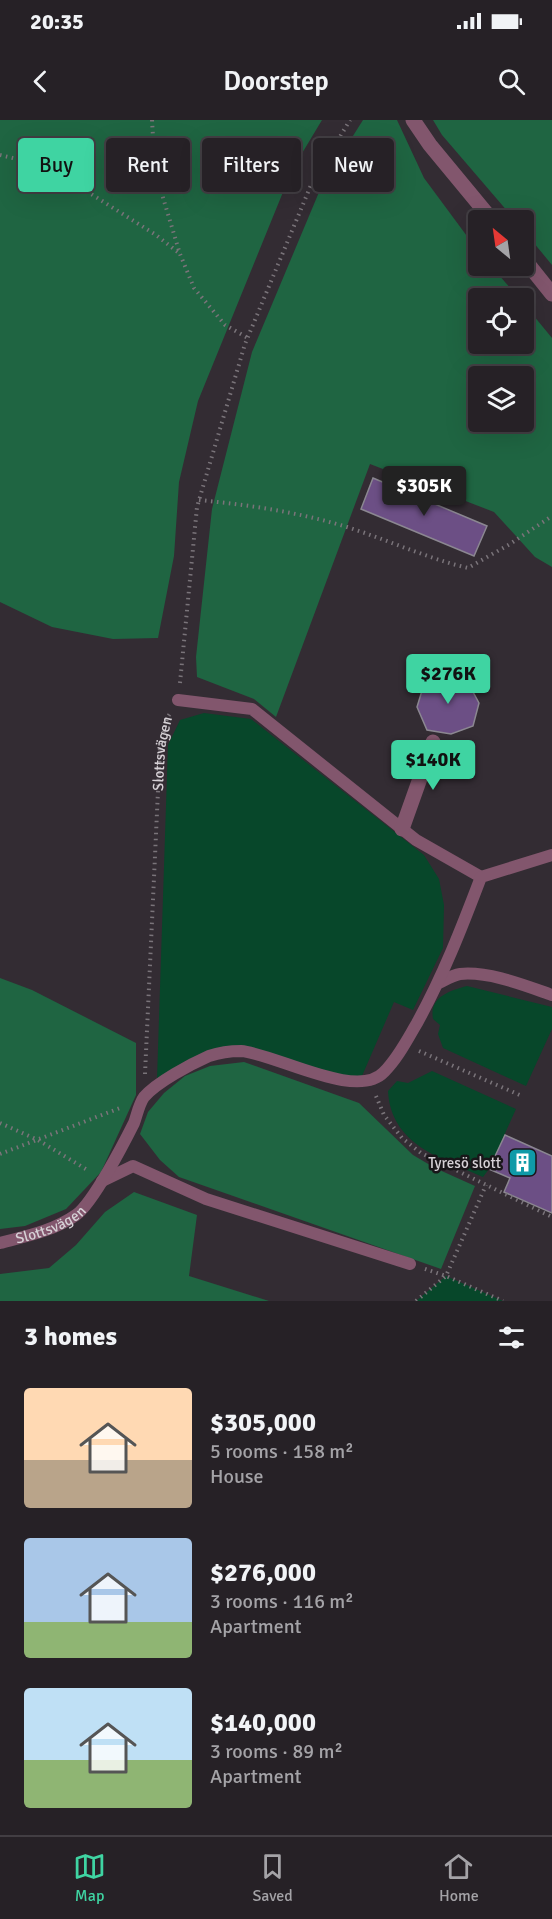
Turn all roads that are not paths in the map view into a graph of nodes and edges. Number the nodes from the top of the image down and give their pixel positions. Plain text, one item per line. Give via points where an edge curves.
1 (413, 120) edge
2 (484, 210) edge
3 (534, 272) edge
4 (552, 294) edge
5 (178, 700) road end
6 (433, 742) dead end
7 (402, 829) junction
8 (552, 855) edge
9 (481, 877) junction
10 (439, 983) junction
11 (552, 995) edge
12 (102, 1181) junction
13 (0, 1243) edge
14 (410, 1264) road end

1 - 2 street
3 - 4 street
5 - 7 lane, Slottsvägen via 252,709
6 - 7 street
7 - 9 lane, Slottsvägen
8 - 9 lane
9 - 10 lane
10 - 11 lane via 459,974 478,975
10 - 12 lane, Slottsvägen via 405,1044 383,1074 370,1081 349,1082 240,1051 211,1055 174,1074 144,1098
12 - 13 lane, Slottsvägen via 78,1214 47,1232
12 - 14 lane via 133,1166 206,1199

